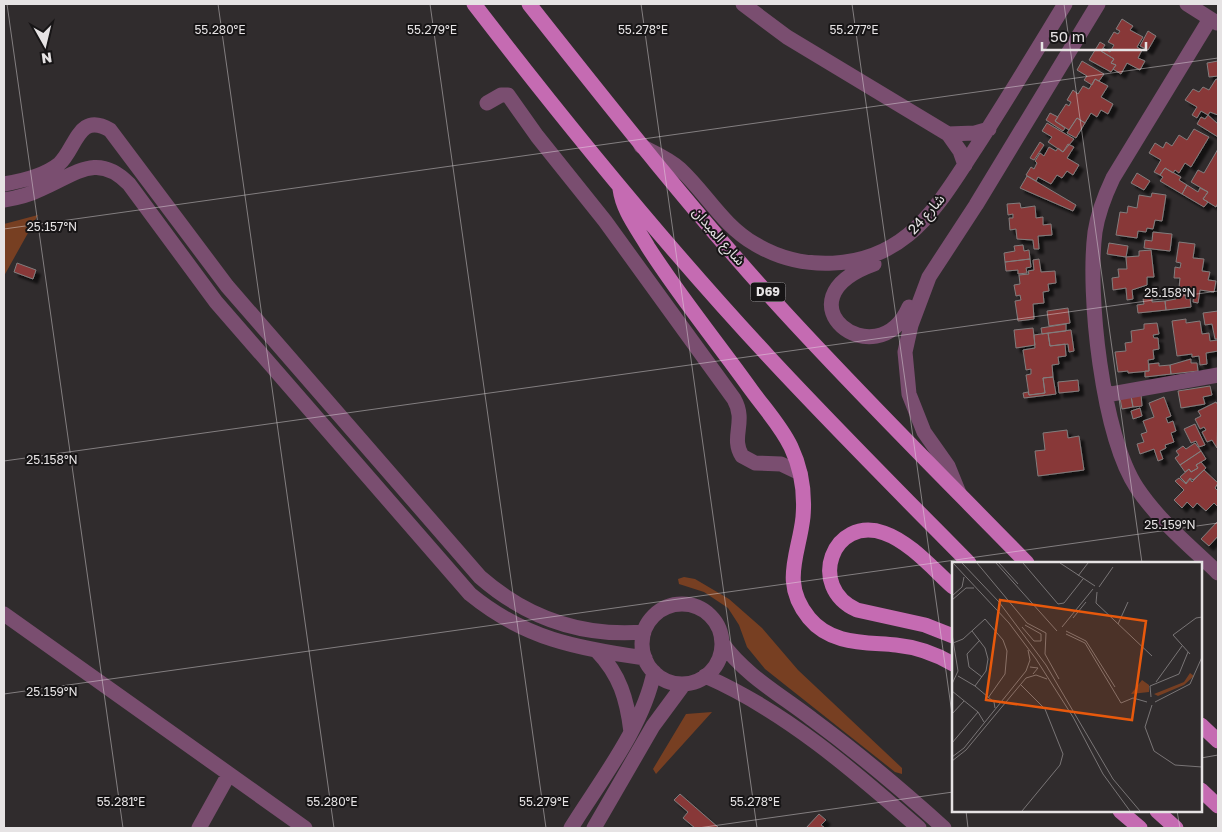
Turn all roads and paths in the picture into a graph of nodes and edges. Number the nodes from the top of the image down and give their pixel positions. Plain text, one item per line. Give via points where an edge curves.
1 (474, 4) edge
2 (529, 4) edge
3 (744, 4) edge
4 (1065, 4) edge
5 (1098, 4) edge
6 (1187, 4) edge
7 (1214, 22) edge
8 (487, 103) dead end
9 (989, 129) junction
10 (948, 134) junction
11 (641, 146) junction
12 (66, 156) junction
13 (965, 165) junction
14 (4, 175) edge
15 (4, 184) edge
16 (53, 184) junction
17 (619, 186) junction
18 (4, 200) edge
19 (4, 209) edge
20 (890, 247) junction
21 (929, 277) junction
22 (1218, 374) edge
23 (1106, 395) junction
24 (789, 442) junction
25 (771, 464) junction
26 (800, 473) junction
27 (959, 494) junction
28 (968, 562) edge
29 (1025, 562) edge
30 (1218, 573) edge
31 (952, 586) edge
32 (4, 614) edge
33 (644, 632) junction
34 (952, 636) edge
35 (722, 643) junction
36 (597, 651) junction
37 (645, 658) junction
38 (952, 664) edge
39 (654, 672) junction
40 (705, 676) junction
41 (684, 684) junction
42 (1202, 726) edge
43 (630, 732) junction
44 (1218, 741) edge
45 (230, 774) junction
46 (1202, 791) edge
47 (1218, 806) edge
48 (1121, 812) edge
49 (1158, 812) edge
50 (199, 828) edge
51 (305, 828) edge
52 (571, 828) edge
53 (594, 828) edge
54 (919, 828) edge
55 (944, 828) edge
56 (1140, 828) edge
57 (1176, 828) edge

1 - 17 main road
2 - 11 main road, شارع الميدان / D69
3 - 10 street via 786,37
4 - 9 street, شارع 24
5 - 21 street
6 - 7 street
7 - 23 street via 1113,178 1101,205 1093,282
8 - 25 street via 501,94 510,97 605,220 734,399 740,412 737,439 742,456 755,464
9 - 10 street
9 - 13 street, شارع 24
10 - 13 street
11 - 20 street, شارع 24 via 675,165 729,225 770,252 801,262 829,264 858,260
11 - 27 main road, شارع الميدان / D69 via 782,309
12 - 14 street
12 - 15 street via 46,172
12 - 33 street via 82,130 96,126 110,130 227,286 468,566 492,588 519,606 560,624 596,632
13 - 20 street, شارع 24 via 923,222
16 - 18 street
16 - 19 street via 31,202
16 - 36 street via 84,168 106,167 119,174 235,324 470,594 520,628 557,642
17 - 24 main road via 627,213 682,299
17 - 28 main road via 769,357
20 - 21 street via 880,261 856,270 839,283 831,305 841,327 860,337 891,330 902,322 918,289
21 - 27 street via 909,331 906,373 915,413 948,466
22 - 23 street
23 - 30 street via 1118,447 1137,488 1166,523
24 - 25 street
24 - 26 main road
25 - 26 street via 791,467
26 - 38 main road via 803,518 792,574 797,597 810,619 843,640 913,648
27 - 29 main road, شارع الميدان / D69
31 - 34 main road via 905,545 886,533 875,531 865,530 846,538 834,551 829,568 836,594 849,606 925,625
32 - 45 street
33 - 35 street via 659,612 684,604 708,613 718,627
33 - 37 street
35 - 40 street via 720,658
35 - 55 street via 750,674 842,742
36 - 37 street
36 - 43 street via 622,686
37 - 39 street
39 - 41 street via 671,682
39 - 43 street via 648,695
40 - 41 street
40 - 54 street via 782,718
41 - 53 street via 653,726
42 - 44 main road
43 - 52 street
45 - 50 street
45 - 51 street
46 - 47 main road
48 - 56 main road
49 - 57 main road

